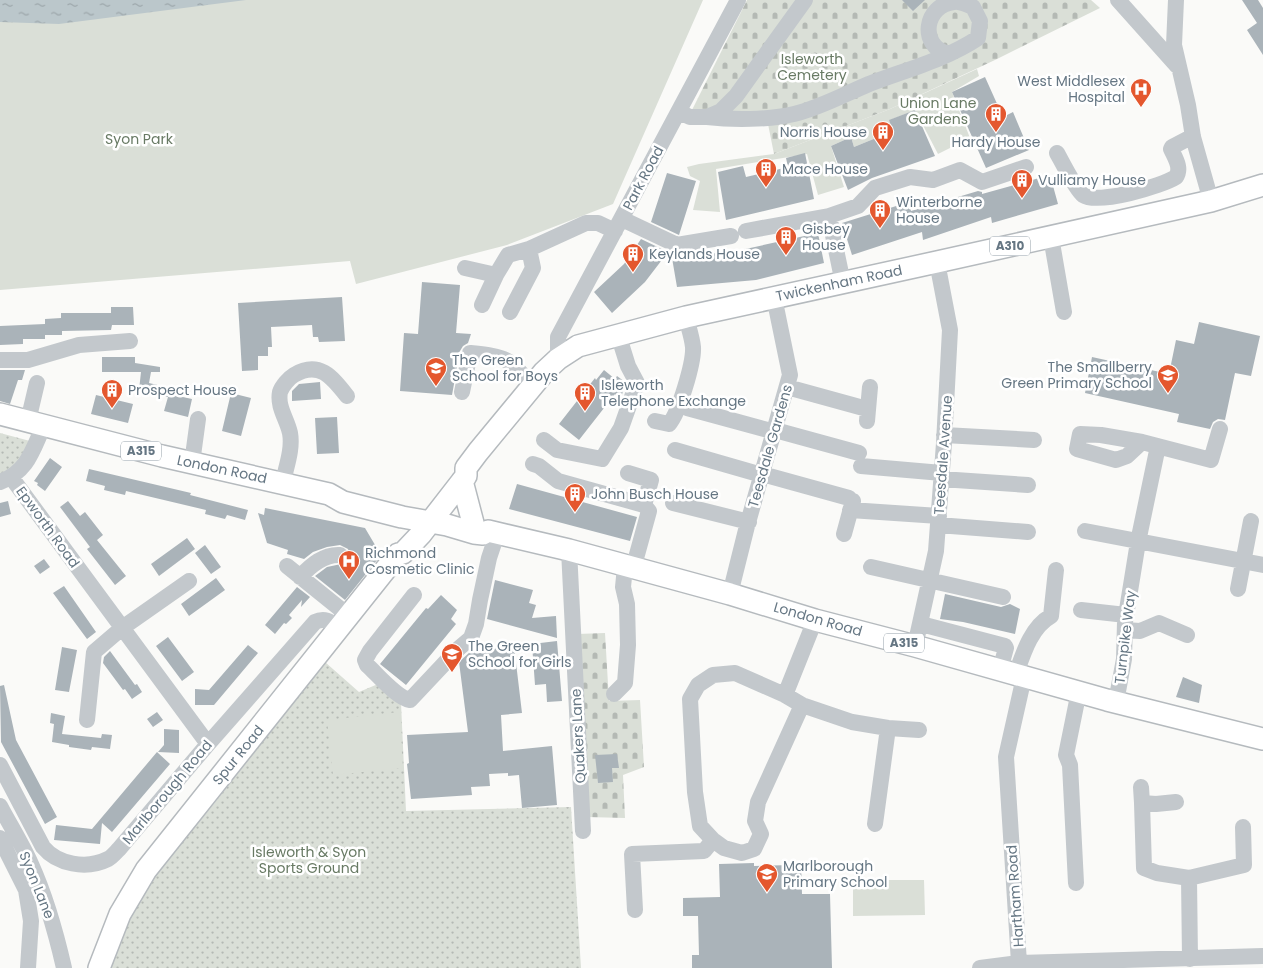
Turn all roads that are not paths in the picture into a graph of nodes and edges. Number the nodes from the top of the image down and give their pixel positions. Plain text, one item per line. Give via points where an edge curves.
1 (738, 0) edge
2 (805, 0) edge
3 (1118, 0) edge
4 (1176, 0) edge
5 (948, 54) dead end
6 (1179, 68) junction
7 (679, 112) junction
8 (706, 117) junction
9 (1193, 136) junction
10 (1057, 153) dead end
11 (1026, 167) dead end
12 (1263, 184) edge
13 (1211, 200) junction
14 (830, 216) junction
15 (618, 225) junction
16 (1051, 236) junction
17 (529, 249) junction
18 (937, 262) junction
19 (465, 268) dead end
20 (496, 275) junction
21 (843, 283) junction
22 (774, 298) junction
23 (482, 304) dead end
24 (510, 312) dead end
25 (1064, 312) dead end
26 (686, 316) junction
27 (618, 334) junction
28 (130, 341) dead end
29 (558, 359) junction
30 (0, 360) edge
31 (37, 383) dead end
32 (532, 386) junction
33 (787, 386) junction
34 (870, 388) dead end
35 (462, 392) dead end
36 (347, 396) dead end
37 (687, 408) dead end
38 (0, 414) edge
39 (198, 420) dead end
40 (655, 421) dead end
41 (36, 423) junction
42 (1220, 430) dead end
43 (775, 431) junction
44 (944, 435) junction
45 (544, 440) dead end
46 (1034, 440) dead end
47 (1142, 442) dead end
48 (1158, 446) junction
49 (675, 450) dead end
50 (192, 463) junction
51 (532, 464) dead end
52 (628, 473) dead end
53 (762, 474) junction
54 (464, 475) junction
55 (941, 476) junction
56 (6, 479) edge
57 (283, 482) junction
58 (854, 485) junction
59 (1028, 485) dead end
60 (673, 503) dead end
61 (644, 505) junction
62 (429, 516) junction
63 (938, 521) junction
64 (1250, 521) dead end
65 (749, 522) junction
66 (483, 530) junction
67 (1085, 531) dead end
68 (1028, 532) dead end
69 (844, 534) dead end
70 (1138, 542) junction
71 (404, 550) junction
72 (568, 550) junction
73 (340, 555) dead end
74 (1243, 561) junction
75 (1263, 565) edge
76 (286, 566) dead end
77 (871, 567) dead end
78 (629, 568) junction
79 (1056, 570) dead end
80 (300, 577) junction
81 (930, 580) junction
82 (189, 581) dead end
83 (1238, 590) dead end
84 (730, 594) junction
85 (414, 595) dead end
86 (1003, 597) dead end
87 (1081, 610) dead end
88 (814, 620) junction
89 (344, 622) junction
90 (1126, 623) junction
91 (920, 624) junction
92 (122, 628) junction
93 (1187, 635) dead end
94 (915, 646) junction
95 (1013, 674) junction
96 (1079, 691) junction
97 (614, 694) dead end
98 (785, 695) junction
99 (1116, 702) junction
100 (802, 705) junction
101 (88, 720) dead end
102 (888, 728) junction
103 (919, 730) dead end
104 (1263, 739) edge
105 (208, 744) junction
106 (0, 765) edge
107 (1176, 802) dead end
108 (0, 806) edge
109 (875, 824) dead end
110 (1243, 827) dead end
111 (583, 831) dead end
112 (0, 838) edge
113 (713, 840) junction
114 (1189, 878) junction
115 (1076, 883) dead end
116 (634, 910) dead end
117 (1263, 956) edge
118 (1190, 959) junction
119 (1019, 963) junction
120 (28, 968) edge
121 (64, 968) edge
122 (99, 968) edge
123 (980, 968) edge

1 - 7 street, Park Road
2 - 8 street via 736,96 721,110
3 - 6 street
4 - 6 street via 1174,45
5 - 8 street via 794,114 727,119
6 - 9 street via 1194,105
7 - 8 street via 690,117
7 - 15 street, Park Road
9 - 10 street via 1171,149 1179,168 1176,177 1118,196 1091,198 1082,194
9 - 13 street
11 - 14 street via 982,182 960,170 933,180 910,177 875,188 858,206
12 - 13 main road, Twickenham Road / A310
13 - 16 main road, Twickenham Road / A310
14 - 15 street via 677,245
14 - 21 street
15 - 17 street via 586,223
15 - 29 street, Park Road via 558,337
16 - 18 main road, Twickenham Road / A310
16 - 25 street
17 - 20 street via 508,255
17 - 24 street via 533,268
18 - 21 main road, Twickenham Road / A310
18 - 44 street, Teesdale Avenue via 950,330
19 - 20 street
20 - 23 street
21 - 22 main road, Twickenham Road / A310
22 - 26 main road, Twickenham Road / A310
22 - 33 street, Teesdale Gardens via 790,375
26 - 27 main road, Twickenham Road / A310
26 - 40 street via 693,347 681,400 670,424
27 - 29 main road, Twickenham Road / A310 via 578,346
27 - 45 street via 637,383 621,428 602,459 557,450
28 - 30 street via 91,351 28,360
29 - 32 main road, Twickenham Road / A310
31 - 41 street, Epworth Road
32 - 35 street via 515,365 501,356 470,353
32 - 54 main road, Twickenham Road / A310
33 - 34 street via 867,415
33 - 43 street, Teesdale Gardens
36 - 57 street via 334,379 319,369 303,369 290,377 280,391 280,407 291,443
37 - 43 street
38 - 41 main road, London Road / A315
39 - 50 street
41 - 50 main road, London Road / A315
41 - 56 street, Epworth Road via 27,461 20,471
42 - 48 street via 1211,460
43 - 53 street, Teesdale Gardens
43 - 58 street
44 - 46 street
44 - 55 street, Teesdale Avenue
47 - 48 street
48 - 70 street, Turnpike Way
49 - 53 street
50 - 57 main road, London Road / A315
51 - 61 street via 558,480
52 - 61 street via 651,480
53 - 58 street
53 - 65 street, Teesdale Gardens
54 - 62 main road, Twickenham Road / A310
54 - 66 main road
55 - 58 street
55 - 59 street
55 - 63 street, Teesdale Avenue
56 - 92 street, Epworth Road
57 - 62 main road, London Road / A315 via 329,494 343,502
58 - 63 street
58 - 69 street
60 - 65 street
61 - 78 street via 649,511
62 - 66 main road, London Road / A315
62 - 71 main road, Spur Road
63 - 68 street
63 - 81 street, Teesdale Avenue
64 - 74 street
65 - 84 street, Teesdale Gardens
66 - 71 main road
66 - 72 main road, London Road / A315
66 - 85 street via 489,558 471,638 410,700 394,691 365,660
67 - 70 street
70 - 74 street
70 - 90 street, Turnpike Way
71 - 89 main road, Spur Road
72 - 78 main road, London Road / A315
72 - 111 street, Quakers Lane
73 - 80 street via 311,564
74 - 75 street
74 - 83 street
76 - 80 street
77 - 81 street
78 - 84 main road, London Road / A315
78 - 97 street via 623,587 627,604 628,645 624,683
79 - 95 street via 1051,616 1042,621
80 - 89 street
81 - 86 street
81 - 91 street, Teesdale Avenue
82 - 92 street
84 - 88 main road, London Road / A315
87 - 90 street
88 - 94 main road, London Road / A315
88 - 98 street
89 - 105 street, Marlborough Road via 321,619 315,622
89 - 122 main road, Spur Road via 146,870 120,914
90 - 93 street via 1140,631 1159,623
90 - 99 street, Turnpike Way via 1123,672
91 - 94 street, Teesdale Avenue
91 - 95 street via 1005,646
92 - 101 street via 94,652
92 - 105 street, Epworth Road
94 - 95 main road, London Road / A315
95 - 96 main road, London Road / A315
95 - 119 street, Hartham Road via 1006,757
96 - 99 main road, London Road / A315
96 - 115 street via 1066,756 1070,764
98 - 100 street
98 - 113 street via 735,673 714,675 698,685 690,699 700,826
99 - 104 main road, London Road / A315
100 - 102 street via 852,722
100 - 113 street via 758,802 755,821 761,834 754,849 742,853 724,848
102 - 103 street
102 - 109 street
105 - 106 street, Marlborough Road via 119,849 108,859 91,863 74,864 49,854
107 - 114 street via 1146,798 1144,868
108 - 121 street, Syon Lane via 31,863 58,939
110 - 114 street via 1244,872
112 - 120 street via 26,890 31,921
113 - 116 street via 704,851 632,854
114 - 118 street
117 - 118 street, Hartham Road
118 - 119 street, Hartham Road
119 - 123 street

